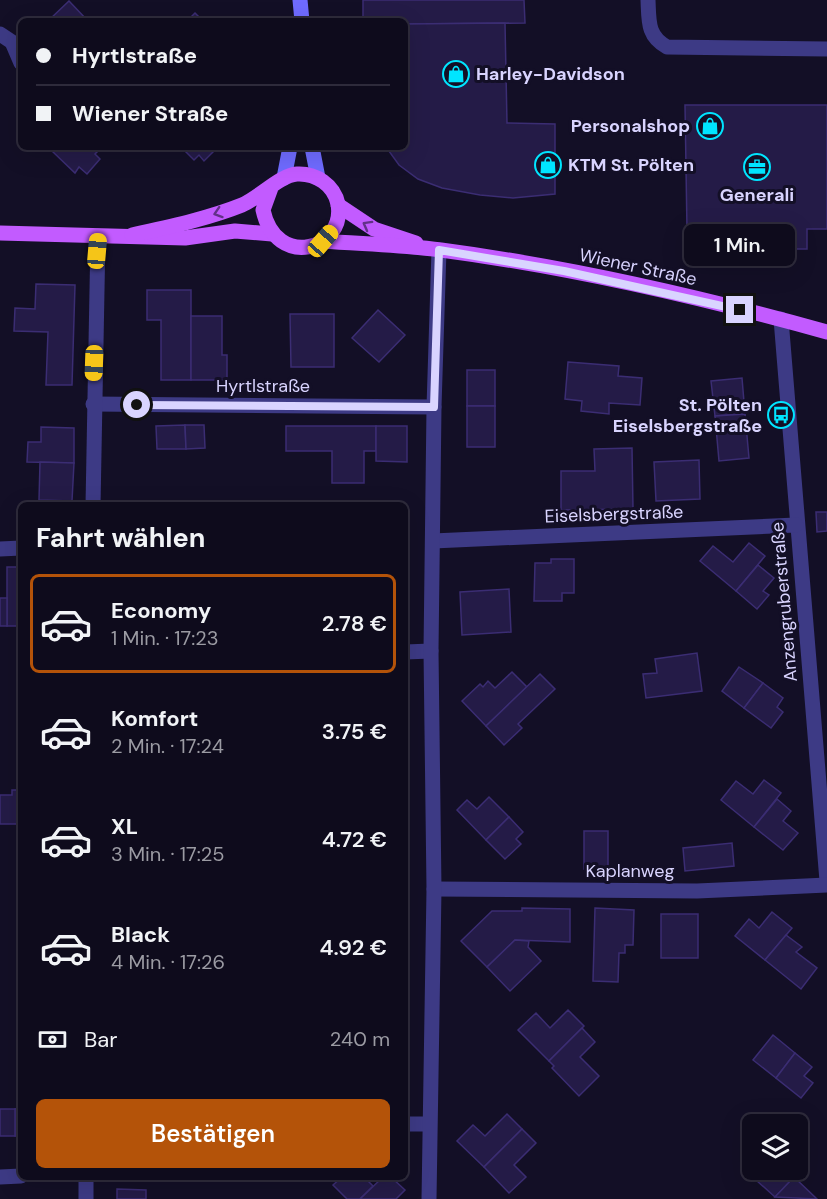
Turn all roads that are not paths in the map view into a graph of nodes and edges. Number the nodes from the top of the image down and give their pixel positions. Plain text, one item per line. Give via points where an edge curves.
1 (293, 0) edge
2 (300, 0) edge
3 (648, 0) edge
4 (292, 18) edge
5 (302, 18) edge
6 (0, 34) edge
7 (827, 49) edge
8 (18, 57) edge
9 (289, 150) edge
10 (313, 150) edge
11 (284, 178) junction
12 (318, 178) junction
13 (271, 188) junction
14 (338, 205) junction
15 (0, 233) edge
16 (272, 234) junction
17 (132, 235) junction
18 (98, 236) junction
19 (323, 241) junction
20 (439, 250) junction
21 (781, 319) junction
22 (827, 332) edge
23 (93, 404) junction
24 (434, 407) junction
25 (93, 502) edge
26 (796, 525) junction
27 (433, 541) junction
28 (0, 549) edge
29 (18, 549) edge
30 (430, 651) junction
31 (408, 652) edge
32 (827, 883) edge
33 (434, 889) junction
34 (408, 1124) edge
35 (429, 1124) junction
36 (18, 1176) edge
37 (0, 1177) edge
38 (86, 1180) edge
39 (86, 1199) edge
40 (429, 1199) edge

1 - 4 street
2 - 5 street
3 - 7 street via 649,29 655,41 666,47
6 - 8 street via 8,37
9 - 11 street
10 - 12 street
11 - 12 main road via 295,174
11 - 13 main road
12 - 14 main road via 331,189
13 - 16 main road via 263,210
13 -> 17 main road via 243,205
14 - 19 main road via 338,220
20 -> 14 main road, Wiener Straße via 374,230
15 - 18 main road
16 - 17 main road via 235,231 186,238
16 - 19 main road via 294,247 311,247
17 - 18 main road
18 - 23 street
19 - 20 main road, Wiener Straße
20 - 21 main road, Wiener Straße via 564,271
20 - 24 street
21 - 22 main road, Wiener Straße
21 - 26 street, Anzengruberstraße
23 - 24 street, Hyrtlstraße
23 - 25 street
24 - 27 street
26 - 27 street, Eiselsbergstraße
26 - 32 street, Anzengruberstraße
27 - 30 street
28 - 29 street
30 - 31 street
30 - 33 street
32 - 33 street, Kaplanweg via 697,891
33 - 35 street
34 - 35 street
35 - 40 street
36 - 37 street
38 - 39 street

